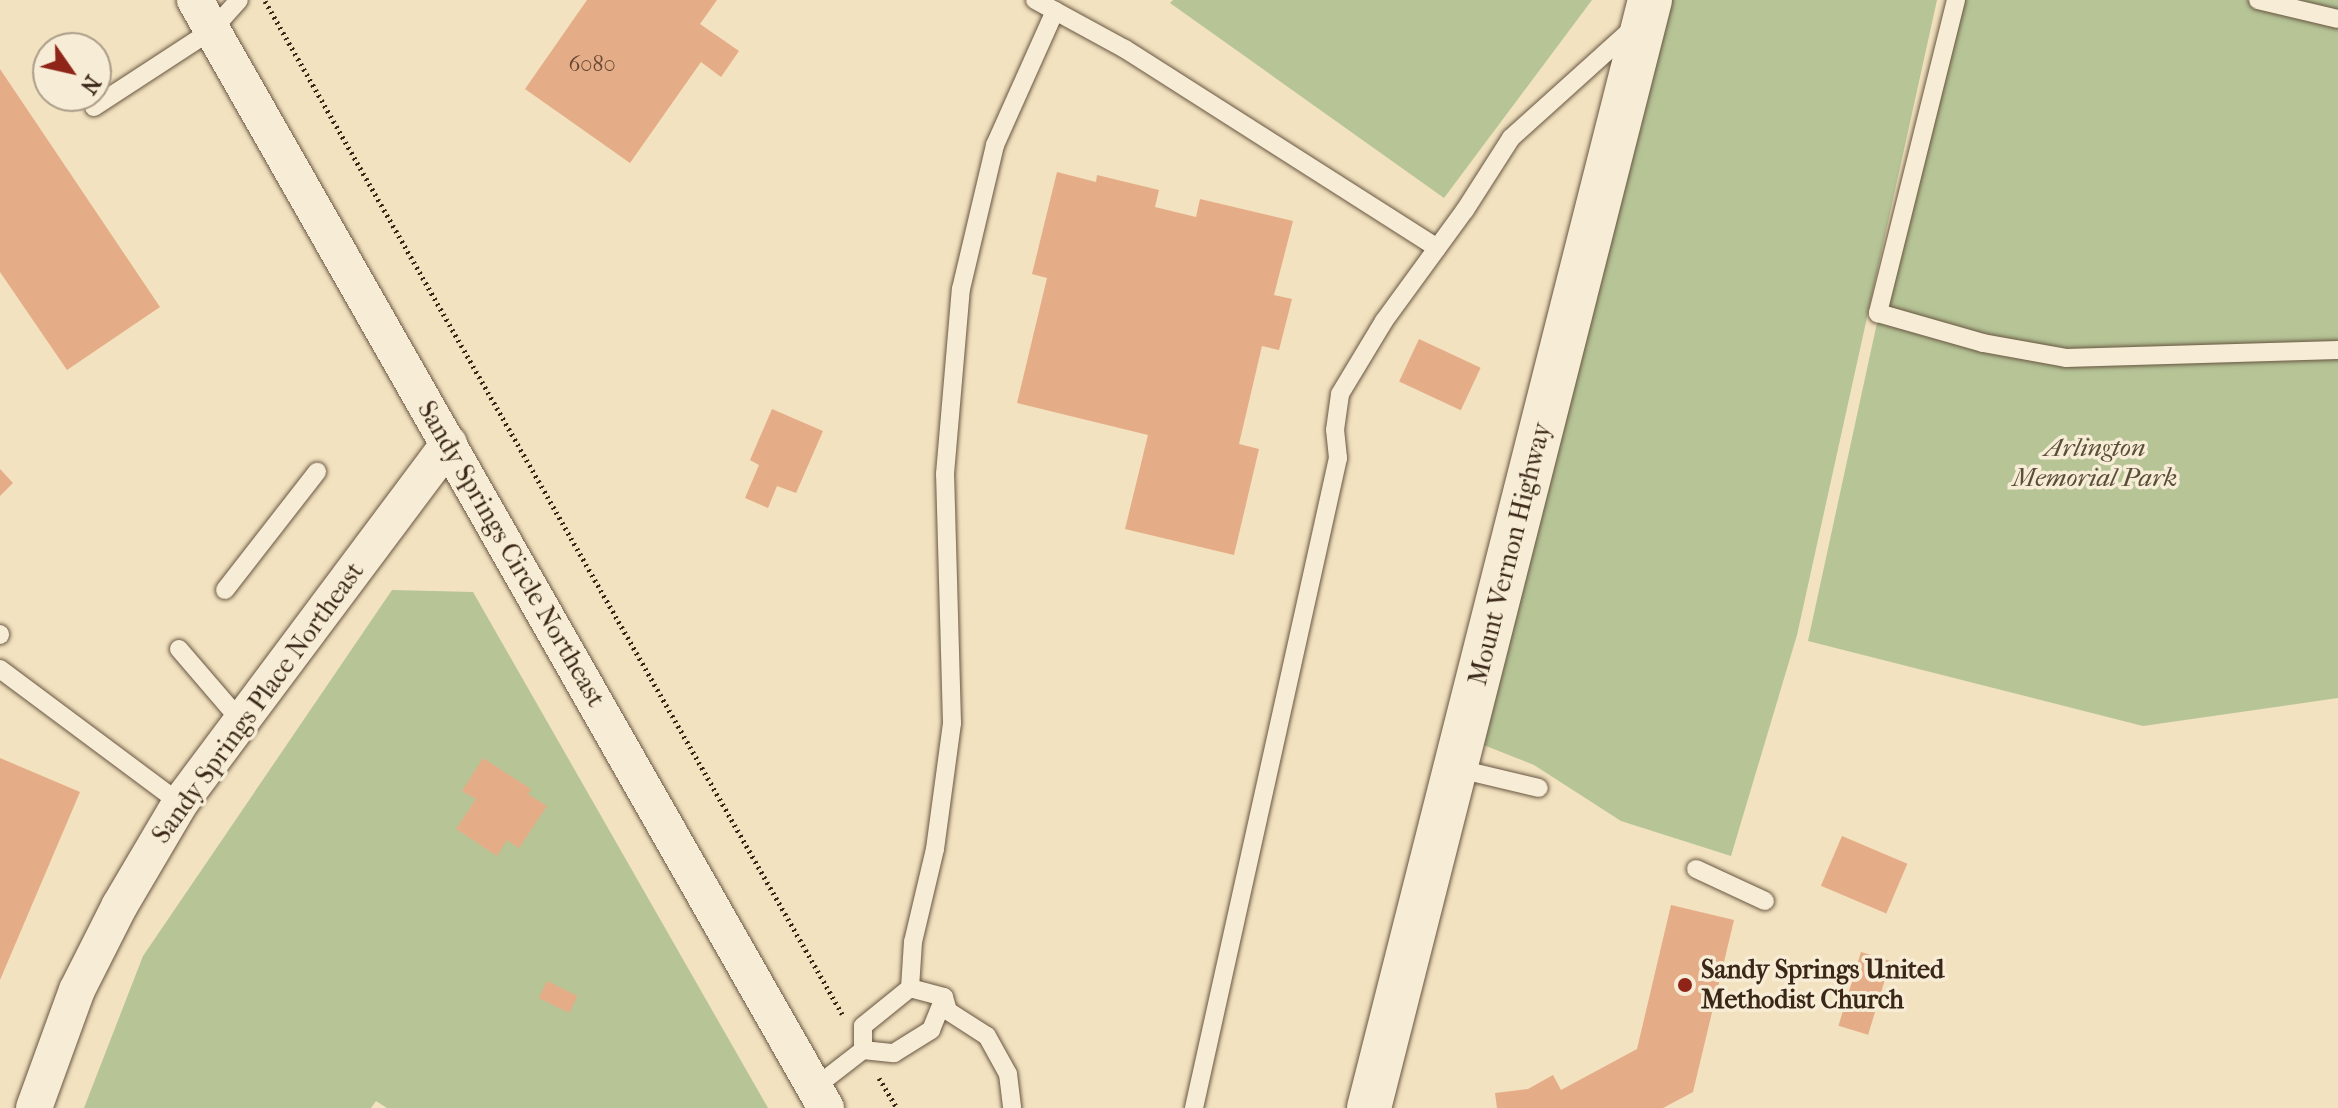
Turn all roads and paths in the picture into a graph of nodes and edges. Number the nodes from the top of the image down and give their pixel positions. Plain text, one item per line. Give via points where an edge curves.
1 (239, 0) edge
2 (265, 0) edge
3 (1035, 0) edge
4 (1956, 0) edge
5 (2258, 0) edge
6 (1648, 8) edge
7 (1055, 11) junction
8 (204, 15) edge
9 (2338, 19) edge
10 (112, 92) edge
11 (1437, 248) junction
12 (2338, 350) edge
13 (449, 444) junction
14 (317, 472) dead end
15 (225, 590) dead end
16 (179, 649) dead end
17 (0, 669) edge
18 (240, 720) junction
19 (1455, 768) junction
20 (1539, 788) dead end
21 (180, 803) junction
22 (1696, 869) dead end
23 (1765, 901) dead end
24 (910, 988) junction
25 (944, 997) junction
26 (863, 1050) junction
27 (820, 1098) edge
28 (34, 1108) edge
29 (897, 1108) edge
30 (1012, 1108) edge
31 (1194, 1108) edge
32 (1369, 1108) edge

1 - 8 lane
2 - 26 path
3 - 7 lane
4 - 12 lane via 1878,313 1983,343 2066,358
5 - 9 lane
6 - 11 lane via 1511,138
6 - 19 street, Mount Vernon Highway
7 - 11 lane via 1125,49
7 - 24 lane via 995,145 961,289 945,474 952,723 935,849 913,942
8 - 10 lane
8 - 13 street, Sandy Springs Circle Northeast
11 - 31 lane via 1340,394 1335,473
13 - 18 street, Sandy Springs Place Northeast
13 - 27 street, Sandy Springs Circle Northeast
14 - 15 lane
16 - 18 lane
17 - 21 lane
18 - 21 street, Sandy Springs Place Northeast
19 - 20 lane
19 - 32 street, Mount Vernon Highway
21 - 28 street, Sandy Springs Place Northeast via 77,990
22 - 23 lane
24 - 25 lane
24 - 26 lane via 863,1026
25 - 26 lane via 931,1030 894,1053
25 - 30 lane via 948,1011 987,1036 1008,1074
26 - 27 lane
26 - 29 path

